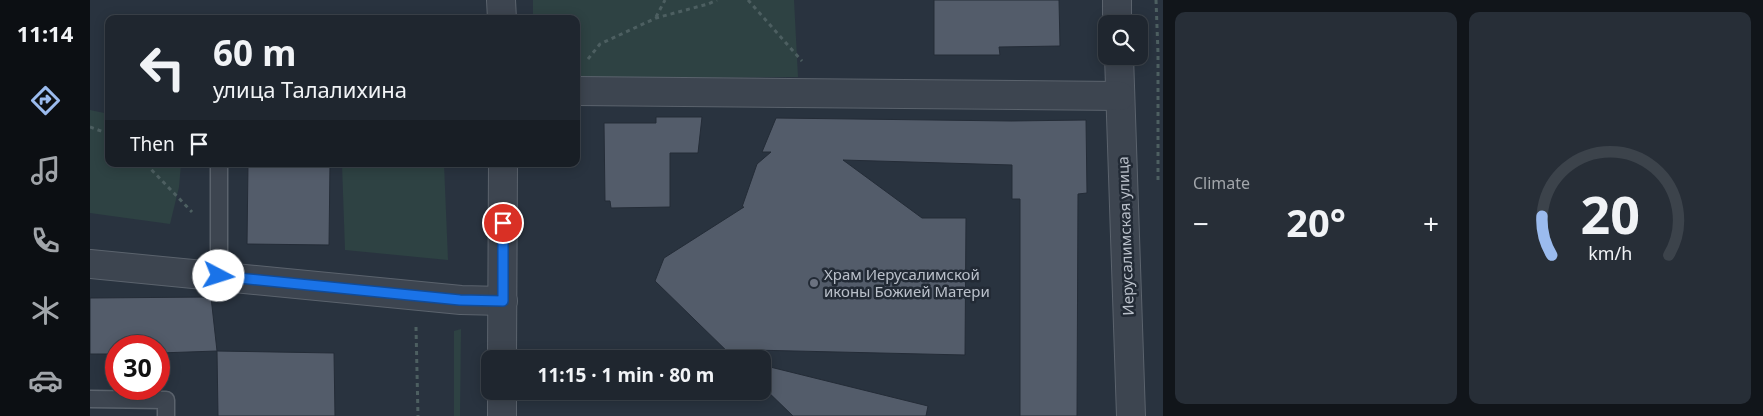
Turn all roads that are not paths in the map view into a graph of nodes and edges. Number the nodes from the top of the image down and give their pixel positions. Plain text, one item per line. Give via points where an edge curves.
1 (501, 0) edge
2 (1117, 0) edge
3 (502, 15) edge
4 (1118, 15) edge
5 (1119, 65) edge
6 (580, 79) edge
7 (1120, 96) junction
8 (219, 167) edge
9 (503, 167) edge
10 (90, 264) edge
11 (219, 276) junction
12 (503, 301) junction
13 (502, 350) edge
14 (90, 399) edge
15 (502, 400) edge
16 (166, 416) edge
17 (502, 416) edge
18 (1131, 416) edge

1 - 3 street
2 - 4 street
5 - 7 street, Иерусалимская улица
6 - 7 street via 831,93
7 - 18 street, Иерусалимская улица
8 - 11 lane
9 - 12 street
10 - 11 street
11 - 12 street via 460,300
12 - 13 street
14 - 16 lane via 166,400
15 - 17 street

